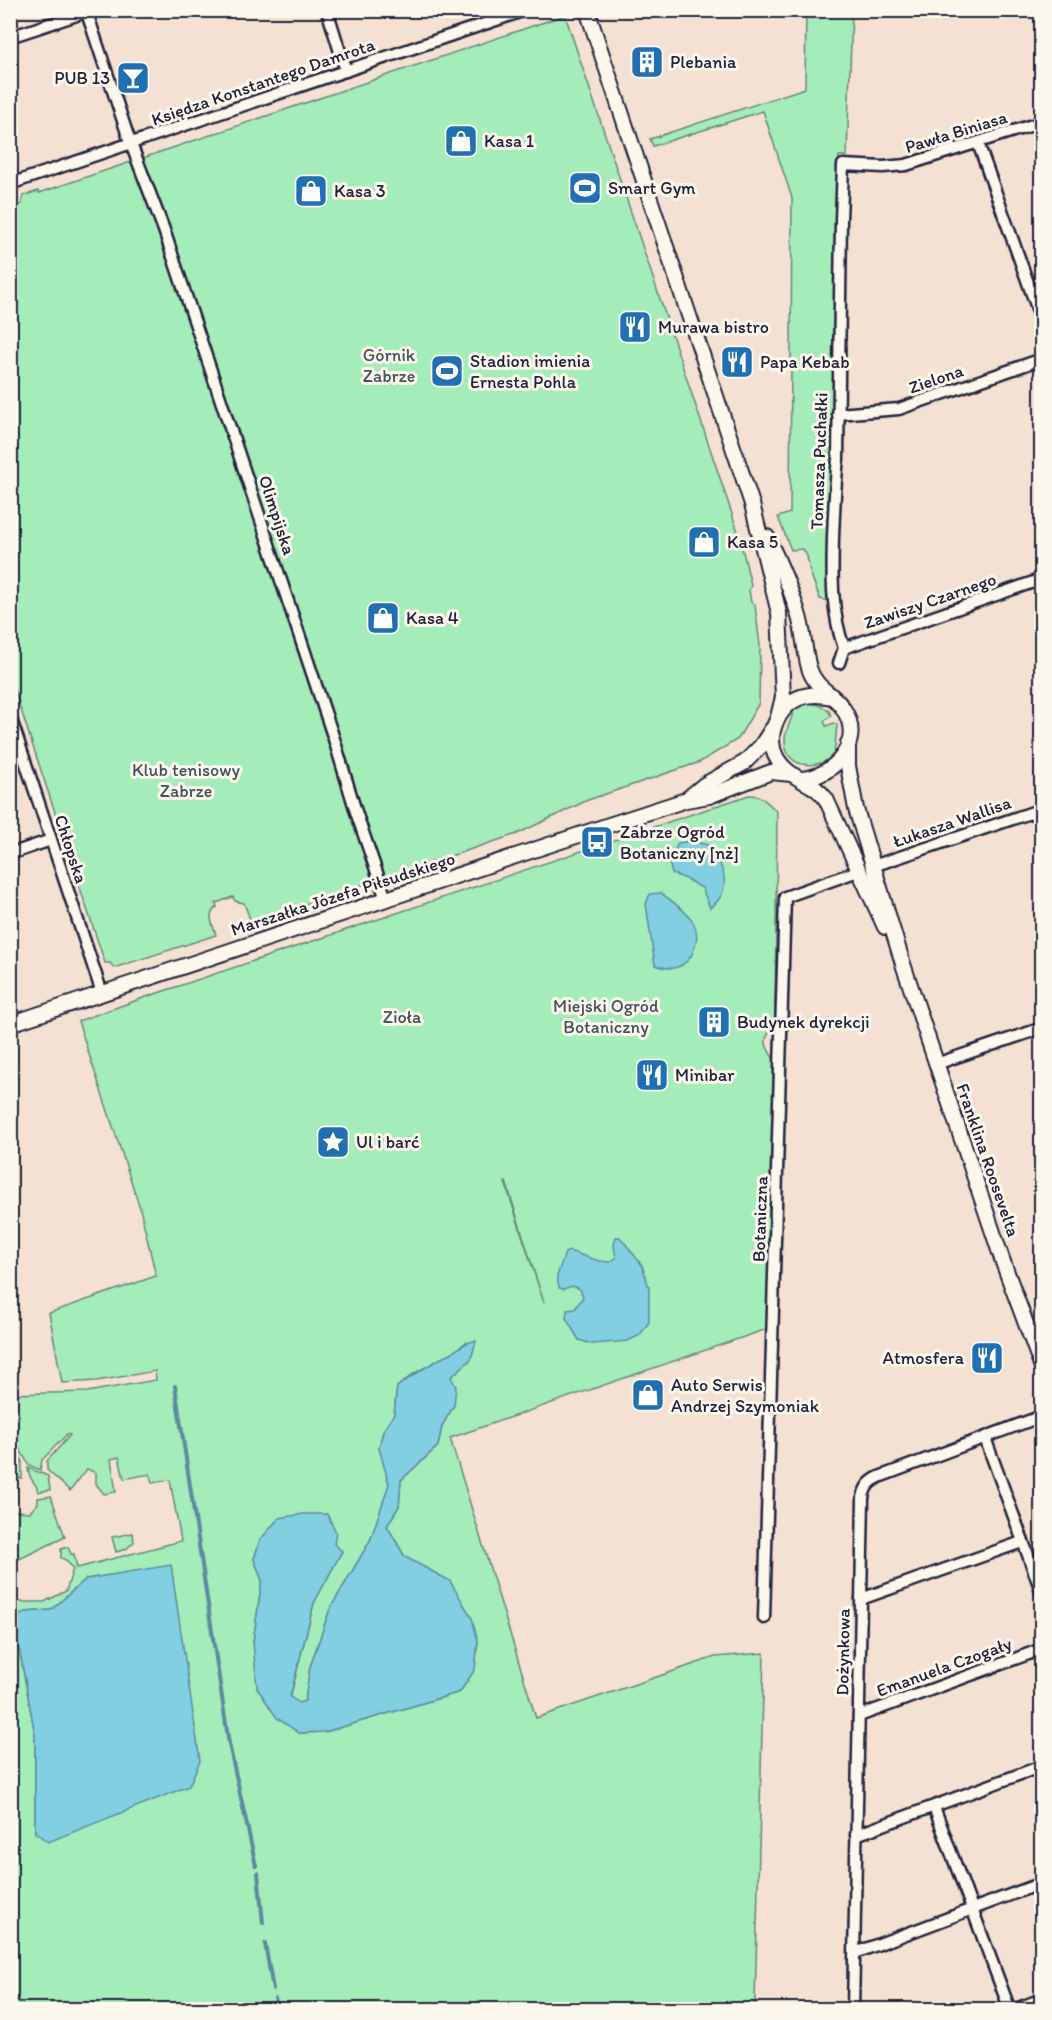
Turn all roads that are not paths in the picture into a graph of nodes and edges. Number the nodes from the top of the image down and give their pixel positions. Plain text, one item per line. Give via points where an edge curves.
1 (327, 10) edge
2 (526, 10) edge
3 (587, 10) edge
4 (86, 11) edge
5 (10, 37) edge
6 (346, 71) junction
7 (1041, 122) edge
8 (978, 143) junction
9 (131, 144) junction
10 (843, 165) joint
11 (10, 184) edge
12 (1041, 322) edge
13 (1041, 359) edge
14 (838, 414) junction
15 (752, 504) junction
16 (1041, 579) edge
17 (844, 648) junction
18 (839, 663) dead end
19 (831, 697) junction
20 (10, 716) edge
21 (775, 723) junction
22 (848, 743) junction
23 (797, 776) junction
24 (686, 800) junction
25 (1041, 809) edge
26 (51, 840) junction
27 (10, 854) edge
28 (873, 866) junction
29 (858, 871) junction
30 (386, 899) junction
31 (903, 964) junction
32 (102, 993) junction
33 (10, 1023) edge
34 (1041, 1028) edge
35 (936, 1064) junction
36 (1041, 1367) edge
37 (1041, 1416) edge
38 (985, 1438) junction
39 (1022, 1542) junction
40 (1041, 1593) edge
41 (861, 1599) junction
42 (764, 1618) dead end
43 (1041, 1649) edge
44 (859, 1716) junction
45 (1041, 1766) edge
46 (934, 1808) junction
47 (856, 1835) junction
48 (1041, 1883) edge
49 (972, 1909) junction
50 (855, 1953) junction
51 (1041, 1999) edge
52 (853, 2010) edge
53 (1012, 2010) edge

1 - 6 street
2 - 6 street, Księdza Konstantego Damrota
3 - 15 street
4 - 5 street
4 - 9 street, Olimpijska
6 - 9 street, Księdza Konstantego Damrota
7 - 8 street, Pawła Biniasa
8 - 10 street, Pawła Biniasa via 906,165
8 - 12 street
9 - 11 street, Księdza Konstantego Damrota
9 - 30 street, Olimpijska via 164,230
10 - 14 street, Tomasza Puchałki
13 - 14 street, Zielona via 899,409
14 - 17 street, Tomasza Puchałki via 832,597
15 - 19 street via 790,590 813,678
15 - 21 street via 779,613 783,697
16 - 17 street, Zawiszy Czarnego
17 - 18 street
19 - 21 street via 802,696 787,706
19 - 22 street via 842,706 848,719
20 - 26 street, Chłopska
21 - 23 street via 771,739 775,754
21 - 24 street, Marszałka Józefa Piłsudskiego via 761,746 744,763
22 - 23 street via 835,766 819,775
22 - 28 street, Franklina Roosevelta via 856,809
23 - 24 street, Marszałka Józefa Piłsudskiego via 771,772 709,796
23 - 29 street, Franklina Roosevelta via 826,800
24 - 30 street, Marszałka Józefa Piłsudskiego
25 - 28 street, Łukasza Wallisa
26 - 27 street
26 - 32 street, Chłopska
28 - 31 street, Franklina Roosevelta
29 - 31 street, Franklina Roosevelta
29 - 42 street, Botaniczna via 785,897
30 - 32 street, Marszałka Józefa Piłsudskiego
31 - 35 street, Franklina Roosevelta
32 - 33 street, Marszałka Józefa Piłsudskiego
34 - 35 street
35 - 36 street, Franklina Roosevelta
37 - 38 street, Dożynkowa
38 - 39 street
38 - 41 street, Dożynkowa via 869,1482 863,1498
39 - 40 street
39 - 41 street
41 - 44 street, Dożynkowa
43 - 44 street, Emanuela Czogały
44 - 47 street, Dożynkowa
45 - 46 street
46 - 47 street
46 - 49 street
47 - 50 street, Dożynkowa
48 - 49 street
49 - 50 street
49 - 53 street
50 - 52 street, Dożynkowa
51 - 53 street

